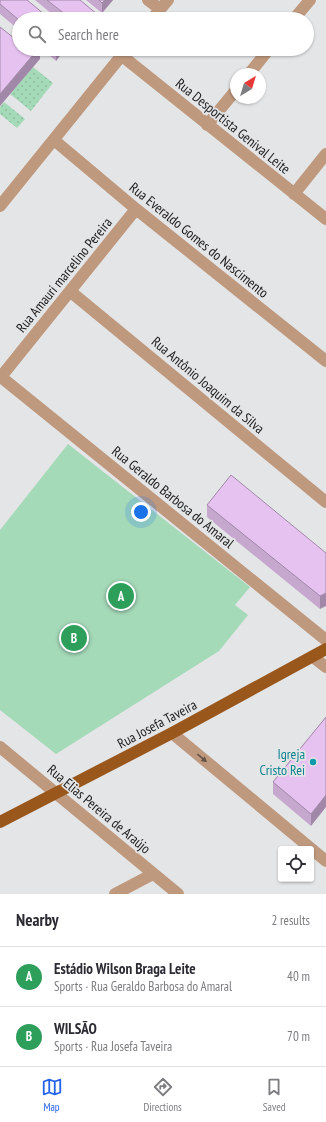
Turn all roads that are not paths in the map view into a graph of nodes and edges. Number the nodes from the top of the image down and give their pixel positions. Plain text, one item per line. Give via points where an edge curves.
1 (148, 0) edge
2 (310, 0) edge
3 (164, 5) edge
4 (300, 12) edge
5 (121, 56) edge
6 (129, 56) edge
7 (264, 56) edge
8 (254, 68) edge
9 (230, 98) edge
10 (208, 125) junction
11 (54, 140) junction
12 (326, 154) edge
13 (294, 194) junction
14 (0, 206) edge
15 (136, 209) junction
16 (326, 219) edge
17 (71, 292) junction
18 (326, 361) edge
19 (0, 378) edge
20 (326, 502) edge
21 (326, 640) edge
22 (326, 649) edge
23 (313, 656) junction
24 (326, 667) edge
25 (172, 733) junction
26 (0, 747) edge
27 (56, 793) junction
28 (0, 822) edge
29 (326, 861) edge
30 (153, 874) junction
31 (115, 894) edge
32 (178, 894) edge

1 - 3 street
2 - 4 street
5 - 11 street
6 - 10 street, Rua Desportista Genival Leite
7 - 8 street
9 - 10 street
10 - 13 street, Rua Desportista Genival Leite
11 - 14 street
11 - 15 street, Rua Everaldo Gomes do Nascimento
12 - 13 street
13 - 16 street, Rua Desportista Genival Leite
15 - 17 street, Rua Amauri marcelino Pereira
15 - 18 street, Rua Everaldo Gomes do Nascimento
17 - 19 street, Rua Amauri marcelino Pereira
17 - 20 street, Rua Antônio Joaquim da Silva
19 - 21 street, Rua Geraldo Barbosa do Amaral
22 - 23 main road, Rua Josefa Taveira
23 - 24 street
23 - 25 main road, Rua Josefa Taveira
25 - 27 main road, Rua Josefa Taveira
25 -> 29 street
26 - 27 street, Rua Elias Pereira de Araújo
27 - 28 main road, Rua Josefa Taveira
27 - 30 street, Rua Elias Pereira de Araújo
30 - 31 street
30 - 32 street, Rua Elias Pereira de Araújo

